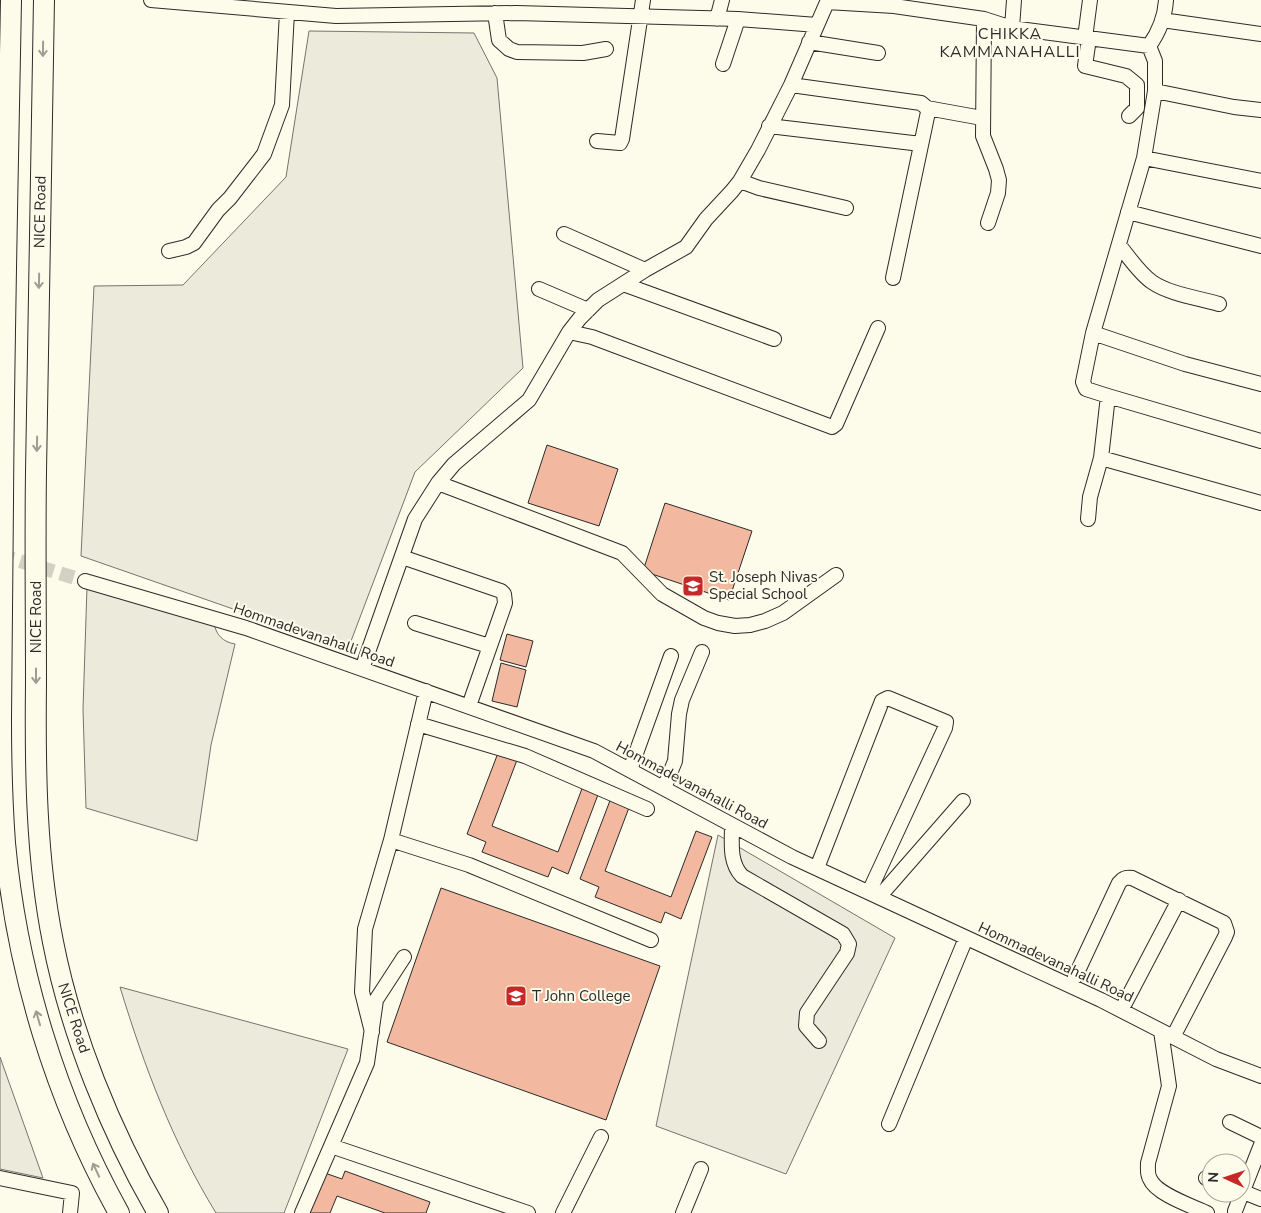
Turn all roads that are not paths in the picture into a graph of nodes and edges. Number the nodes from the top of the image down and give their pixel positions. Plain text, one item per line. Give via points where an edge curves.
1 (11, 0) edge
2 (44, 0) edge
3 (151, 0) edge
4 (643, 0) edge
5 (722, 0) edge
6 (1014, 0) edge
7 (1090, 0) edge
8 (1166, 0) edge
9 (828, 1) edge
10 (848, 2) edge
11 (930, 6) edge
12 (288, 12) junction
13 (495, 14) junction
14 (641, 16) junction
15 (717, 19) junction
16 (738, 19) junction
17 (984, 19) junction
18 (1162, 20) junction
19 (817, 25) junction
20 (1012, 28) junction
21 (1261, 34) edge
22 (1087, 38) junction
23 (809, 42) junction
24 (1148, 46) junction
25 (606, 49) dead end
26 (878, 53) dead end
27 (723, 64) dead end
28 (791, 85) junction
29 (1155, 91) junction
30 (927, 108) junction
31 (1261, 110) edge
32 (1130, 116) dead end
33 (982, 118) junction
34 (769, 126) junction
35 (597, 141) dead end
36 (921, 144) junction
37 (1144, 158) junction
38 (740, 181) junction
39 (1261, 181) edge
40 (846, 208) dead end
41 (1128, 212) junction
42 (988, 223) dead end
43 (564, 234) dead end
44 (1119, 245) junction
45 (1261, 246) edge
46 (170, 251) dead end
47 (646, 270) junction
48 (893, 278) dead end
49 (623, 284) junction
50 (539, 289) dead end
51 (1219, 304) dead end
52 (588, 310) junction
53 (878, 328) dead end
54 (569, 332) junction
55 (1093, 333) junction
56 (774, 339) dead end
57 (1261, 384) edge
58 (1108, 396) junction
59 (1261, 441) edge
60 (1101, 458) junction
61 (438, 483) junction
62 (1261, 503) edge
63 (1088, 519) dead end
64 (402, 557) junction
65 (836, 575) dead end
66 (85, 581) tunnel mouth
67 (415, 623) dead end
68 (490, 646) junction
69 (702, 652) dead end
70 (671, 656) dead end
71 (362, 669) junction
72 (426, 691) junction
73 (469, 706) junction
74 (418, 724) junction
75 (630, 770) junction
76 (664, 788) junction
77 (963, 801) dead end
78 (647, 809) dead end
79 (732, 825) junction
80 (391, 840) junction
81 (817, 868) junction
82 (874, 895) junction
83 (1179, 900) junction
84 (966, 938) junction
85 (651, 940) dead end
86 (404, 957) dead end
87 (1075, 978) dead end
88 (1125, 1004) dead end
89 (372, 1032) junction
90 (1167, 1034) junction
91 (819, 1041) dead end
92 (1261, 1076) edge
93 (1230, 1122) dead end
94 (889, 1124) dead end
95 (601, 1137) dead end
96 (1261, 1137) edge
97 (1261, 1145) edge
98 (331, 1146) junction
99 (1251, 1168) edge
100 (700, 1169) dead end
101 (0, 1178) edge
102 (1237, 1203) edge
103 (1235, 1211) dead end
104 (70, 1213) edge
105 (119, 1213) edge
106 (158, 1213) edge
107 (302, 1213) edge
108 (528, 1213) edge
109 (563, 1213) edge
110 (683, 1213) edge
111 (1207, 1213) edge

105 -> 1 highway via 80,1134 45,1042 20,947 5,843 1,662
2 -> 106 highway, NICE Road via 36,528 38,830 52,940 63,988 78,1035 126,1154
3 - 12 street
4 - 14 street
5 - 15 street
6 - 20 street
7 - 22 street
8 - 18 street
9 - 10 street
9 - 19 street
10 - 11 street
11 - 17 street
12 - 13 street via 336,16
12 - 46 street via 282,105 264,154 194,243
13 - 14 street
13 - 25 street via 499,40 517,52 583,53
14 - 15 street
14 - 35 street via 622,139 616,143
15 - 16 street
16 - 19 street
16 - 27 street
17 - 20 street
17 - 33 street
18 - 21 street
18 - 24 street
19 - 23 street
20 - 22 street
22 - 24 street
22 - 32 street via 1086,66 1126,76 1137,85 1137,108
23 - 26 street
23 - 28 street
24 - 29 street via 1155,60
28 - 30 street via 921,103
28 - 34 street
29 - 31 street
29 - 37 street
30 - 33 street
30 - 36 street
33 - 42 street via 983,136 998,180 998,192
34 - 36 street
34 - 38 street
36 - 48 street
37 - 39 street
37 - 41 street
38 - 40 street
38 - 47 street via 686,247
41 - 44 street
41 - 45 street
43 - 47 street
44 - 51 street via 1151,282
44 - 55 street
47 - 49 street
49 - 52 street
49 - 56 street
50 - 52 street
52 - 54 street
53 - 54 street via 832,427 592,337
54 - 61 street via 529,400 454,464
55 - 57 street via 1185,364
55 - 58 street via 1083,382 1086,389
58 - 59 street
58 - 60 street
60 - 62 street
60 - 63 street via 1090,497
61 - 64 street via 415,519
61 - 65 street via 622,554 662,594 718,623 735,626 765,621 783,613
64 - 68 street via 504,594 505,603
64 - 71 street
66 - 71 street, Hommadevanahalli Road via 246,628
67 - 68 street
68 - 73 street
69 - 76 street via 682,700 675,761
70 - 75 street
71 - 72 street, Hommadevanahalli Road
72 - 73 street, Hommadevanahalli Road
72 - 74 street
73 - 75 street, Hommadevanahalli Road via 594,751
74 - 78 street via 525,756
74 - 80 street
75 - 76 street, Hommadevanahalli Road
76 - 79 street, Hommadevanahalli Road
77 - 82 street
79 - 81 street, Hommadevanahalli Road
79 - 91 street via 733,862 742,876 843,934 849,944 847,953 807,1013 806,1026
80 - 85 street via 469,865
80 - 89 street via 365,929 362,992
81 - 82 street, Hommadevanahalli Road
81 - 82 street via 882,701 888,698 946,722
82 - 84 street, Hommadevanahalli Road
83 - 87 street via 1132,878 1122,879
83 - 88 street
83 - 90 street via 1224,923 1227,932
84 - 90 street, Hommadevanahalli Road
84 - 94 street
86 - 89 street via 376,1000
89 - 98 street via 367,1063
90 - 92 street, Hommadevanahalli Road via 1216,1059
90 - 111 street via 1169,1086 1148,1163 1150,1180 1155,1187
93 - 96 street
95 - 109 street
97 - 99 street
98 - 107 street
98 - 108 street
100 - 110 street
101 - 104 street via 72,1193
102 - 103 street

